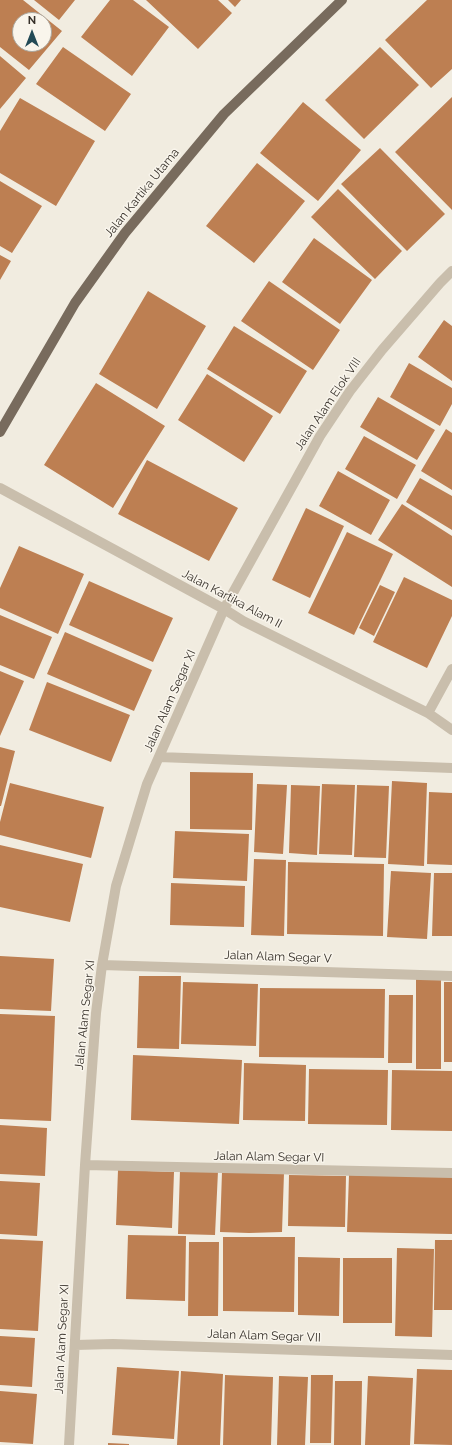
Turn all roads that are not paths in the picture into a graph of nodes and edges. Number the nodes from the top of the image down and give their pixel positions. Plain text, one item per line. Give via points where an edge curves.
1 (342, 0) edge
2 (452, 271) edge
3 (0, 432) edge
4 (0, 488) edge
5 (224, 609) junction
6 (452, 669) edge
7 (428, 713) junction
8 (452, 730) edge
9 (159, 757) junction
10 (452, 768) edge
11 (102, 965) junction
12 (452, 976) edge
13 (85, 1165) junction
14 (452, 1173) edge
15 (75, 1345) junction
16 (452, 1355) edge
17 (69, 1445) edge

1 - 3 main road, Jalan Kartika Utama via 224,114 125,233 75,303
2 - 5 street, Jalan Alam Elok VIII via 382,350 350,391 320,436
4 - 5 street, Jalan Kartika Alam II
5 - 7 street, Jalan Kartika Alam II via 243,621
5 - 9 street, Jalan Alam Segar XI
6 - 7 street
7 - 8 street, Jalan Kartika Alam II
9 - 10 street
9 - 11 street, Jalan Alam Segar XI via 147,784 116,886
11 - 12 street, Jalan Alam Segar V
11 - 13 street, Jalan Alam Segar XI
13 - 14 street, Jalan Alam Segar VI
13 - 15 street, Jalan Alam Segar XI
15 - 16 street, Jalan Alam Segar VII via 113,1344
15 - 17 street, Jalan Alam Segar XI

